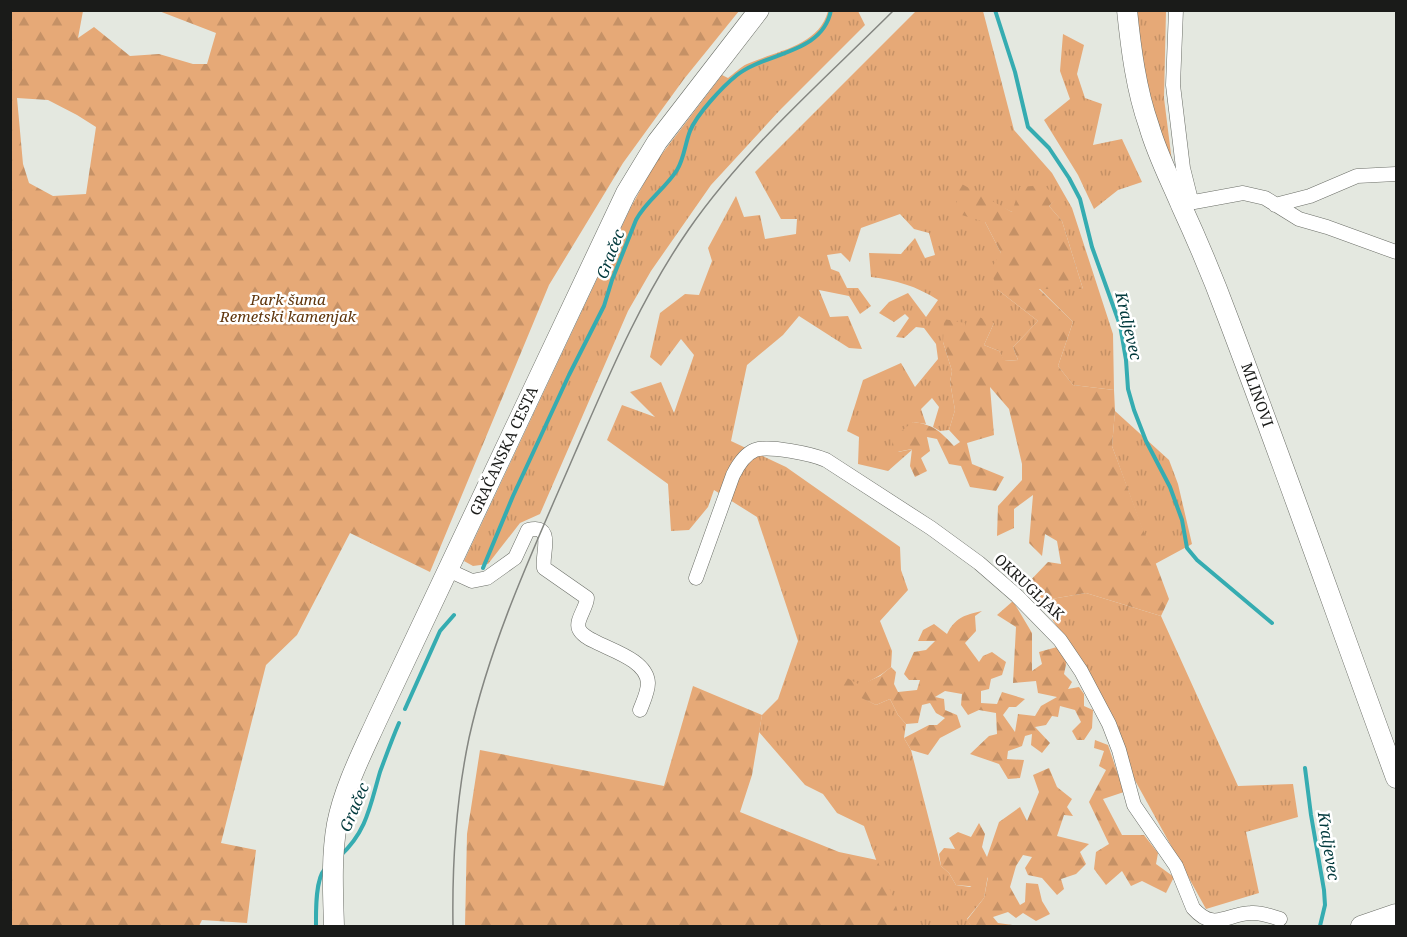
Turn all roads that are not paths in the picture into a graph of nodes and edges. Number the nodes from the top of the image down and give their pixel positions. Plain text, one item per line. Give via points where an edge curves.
1 (759, 10) edge
2 (1127, 10) edge
3 (1176, 10) edge
4 (1396, 174) edge
5 (1275, 205) junction
6 (1396, 252) edge
7 (448, 570) junction
8 (696, 578) dead end
9 (640, 710) dead end
10 (1396, 778) edge
11 (1396, 914) edge
12 (1280, 919) dead end
13 (334, 927) edge
14 (1361, 927) edge

1 - 7 main road, GRAČANSKA CESTA via 636,175
2 - 10 main road, MLINOVI via 1140,95 1164,170 1212,277
3 - 5 street via 1174,103 1191,200 1243,193 1258,195
4 - 5 street via 1357,176 1310,196
5 - 6 street via 1299,219
7 - 9 street via 472,581 487,578 514,558 528,530 542,532 546,542 544,568 587,598 580,631 645,672 648,685
7 - 13 main road, GRAČANSKA CESTA via 355,770 337,822
8 - 12 street, OKRUGLJAK via 733,475 748,454 770,449 809,454 843,469 979,562 1060,640 1109,724 1134,805 1172,859 1197,913 1212,921 1253,912
11 - 14 main road

